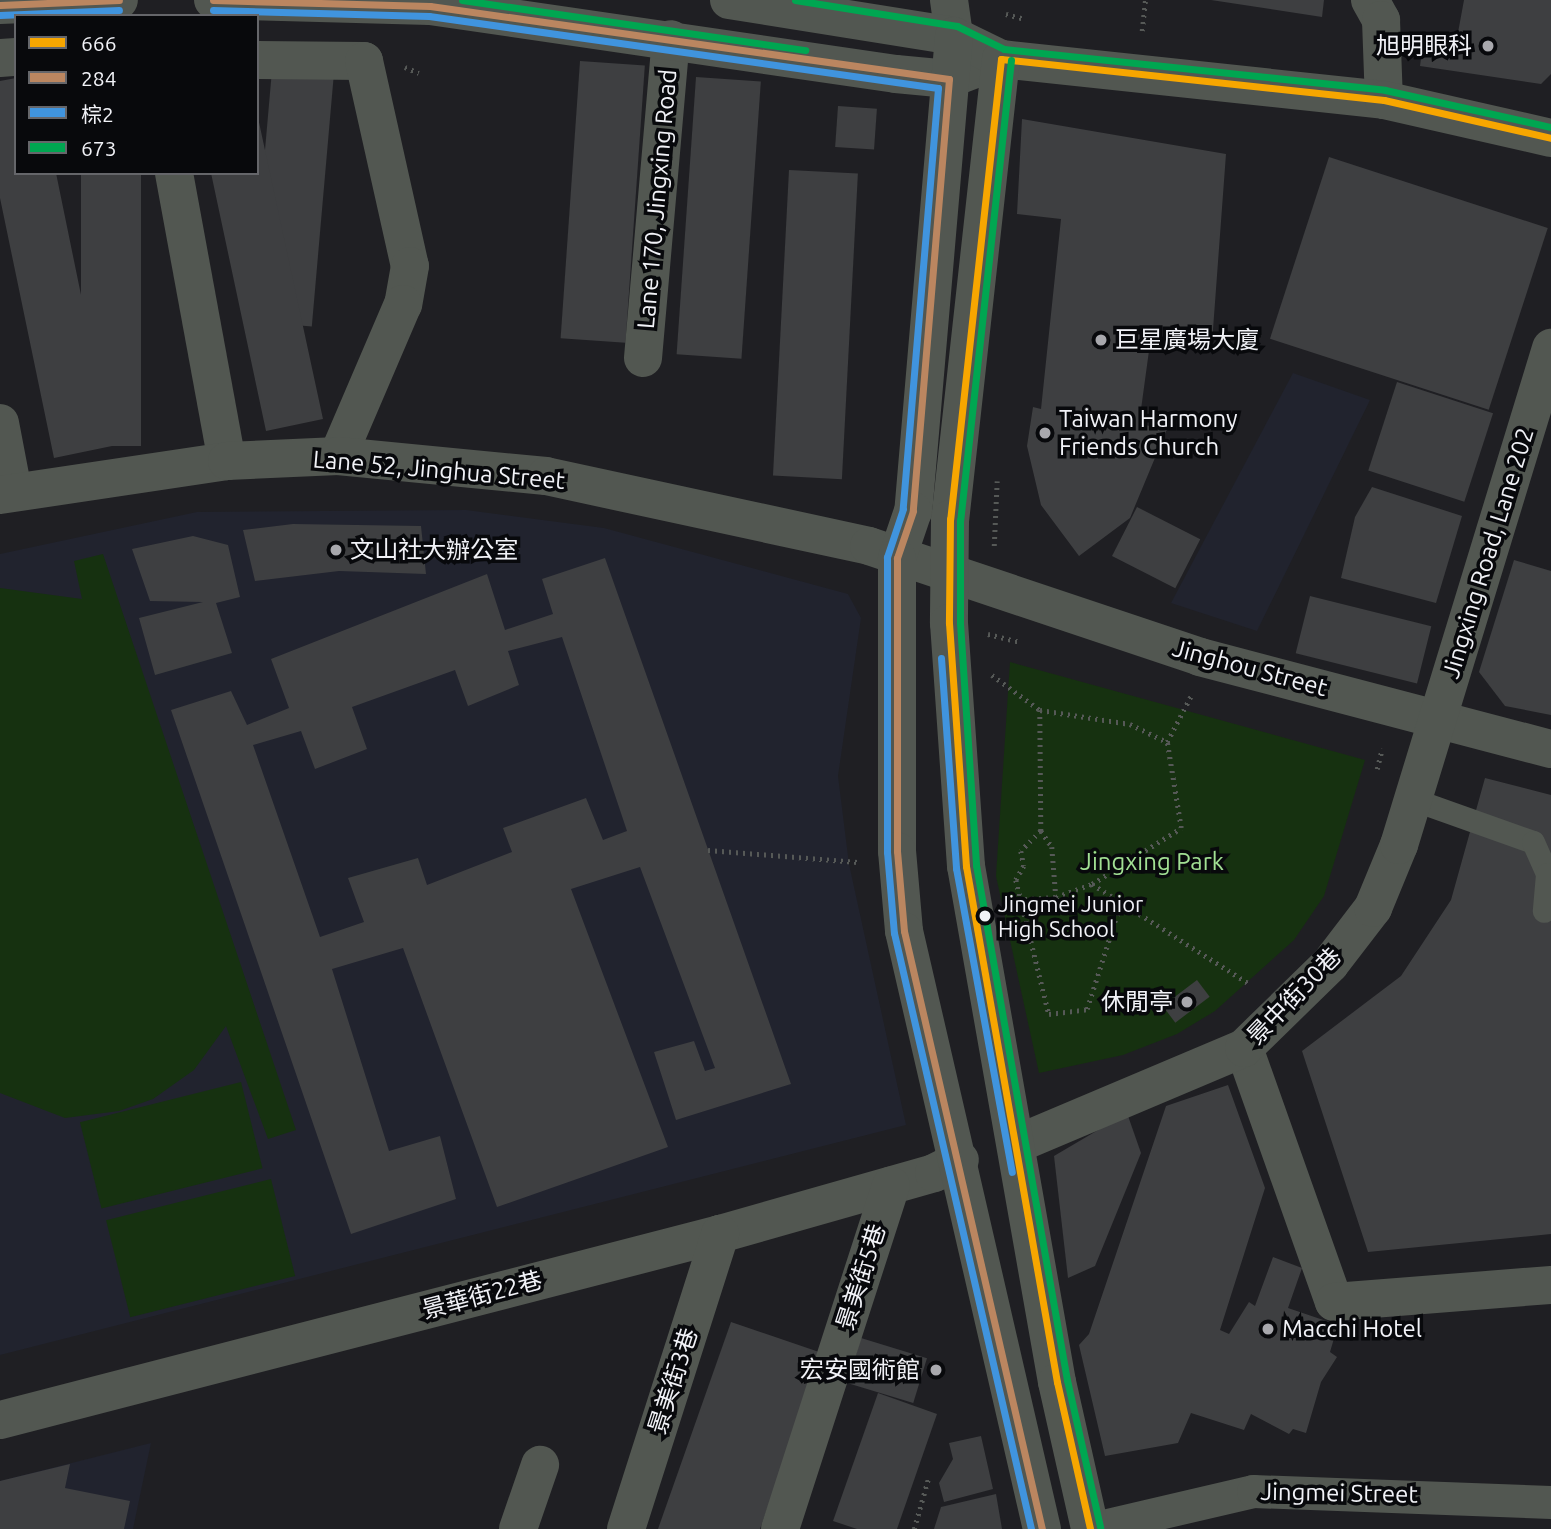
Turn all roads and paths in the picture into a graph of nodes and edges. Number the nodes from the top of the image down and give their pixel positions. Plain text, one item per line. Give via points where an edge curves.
1 (110, 0) edge
2 (212, 0) edge
3 (729, 0) edge
4 (1145, 0) edge
5 (1370, 0) edge
6 (0, 5) edge
7 (952, 18) edge
8 (1033, 21) dead end
9 (1142, 31) dead end
10 (671, 39) junction
11 (259, 60) edge
12 (1013, 60) junction
13 (949, 79) junction
14 (1384, 100) junction
15 (1551, 138) edge
16 (174, 175) edge
17 (1551, 348) edge
18 (643, 358) dead end
19 (0, 423) edge
20 (338, 456) junction
21 (227, 461) junction
22 (998, 465) dead end
23 (7, 493) edge
24 (897, 558) junction
25 (953, 573) junction
26 (994, 588) junction
27 (988, 647) dead end
28 (1200, 657) junction
29 (989, 660) dead end
30 (990, 674) junction
31 (990, 687) dead end
32 (1040, 710) junction
33 (1437, 719) junction
34 (1167, 743) junction
35 (1382, 749) dead end
36 (1551, 749) edge
37 (1376, 776) dead end
38 (1412, 799) junction
39 (1041, 831) junction
40 (708, 850) dead end
41 (869, 858) dead end
42 (1092, 884) junction
43 (1056, 897) junction
44 (1026, 899) junction
45 (1121, 902) junction
46 (1544, 911) dead end
47 (976, 919) junction
48 (1281, 1013) junction
49 (1244, 1048) junction
50 (1017, 1144) junction
51 (960, 1160) junction
52 (891, 1185) junction
53 (720, 1234) junction
54 (1551, 1284) edge
55 (0, 1420) edge
56 (540, 1465) dead end
57 (929, 1476) dead end
58 (1548, 1511) edge
59 (518, 1529) edge
60 (626, 1529) edge
61 (780, 1529) edge
62 (914, 1529) edge
63 (1042, 1529) edge
64 (1090, 1529) edge

1 - 6 street
2 - 10 street via 430,6
3 - 7 street
4 - 9 path
5 - 14 street via 1381,20
7 - 12 street
7 - 13 street
8 - 12 path
10 - 13 street
10 - 18 street, Lane 170, Jingxing Road
11 - 20 street via 365,61 410,267 403,304
12 - 13 street
12 - 14 street
12 - 25 street via 950,519
13 - 24 street via 914,511
14 - 15 street
16 - 21 street
17 - 33 street, Jingxing Road, Lane 202
19 - 23 street
20 - 21 street, Lane 52, Jinghua Street
20 - 24 street, Lane 52, Jinghua Street via 546,476
21 - 23 street, Lane 52, Jinghua Street
22 - 26 path
24 - 25 street, Lane 52, Jinghua Street
24 - 51 street via 898,851 904,931
25 - 26 street, Jinghou Street
25 - 47 street via 949,623
26 - 27 path
26 - 28 street, Jinghou Street
28 - 33 street, Jinghou Street
28 - 34 path via 1187,712
29 - 30 path
30 - 31 path
30 - 32 path
32 - 34 path via 1130,724
32 - 39 path
33 - 36 street, Jinghou Street
33 - 38 street, 景中街30巷
34 - 42 path via 1181,828
35 - 37 path
38 - 46 lane via 1533,842 1547,874
38 - 48 street, 景中街30巷 via 1373,908
39 - 43 path via 1052,847
39 - 44 path via 1021,851 1024,866 1016,880
40 - 41 path via 849,864
42 - 43 path
42 - 45 path
43 - 44 path
44 - 45 path via 1034,970 1049,1014 1087,1009
44 - 47 path via 994,901
45 - 48 path via 1249,983
47 - 50 street
48 - 49 street, 景中街30巷
49 - 50 street, 景中街30巷
49 - 54 street via 1334,1301
50 - 64 street via 1057,1382
51 - 52 street, 景華街22巷
51 - 63 street
52 - 53 street, 景華街22巷
52 - 61 street, 景美街5巷
53 - 55 street, 景華街22巷
53 - 60 street, 景美街3巷
56 - 59 street
57 - 62 path
58 - 64 street, Jingmei Street via 1315,1488 1253,1491

